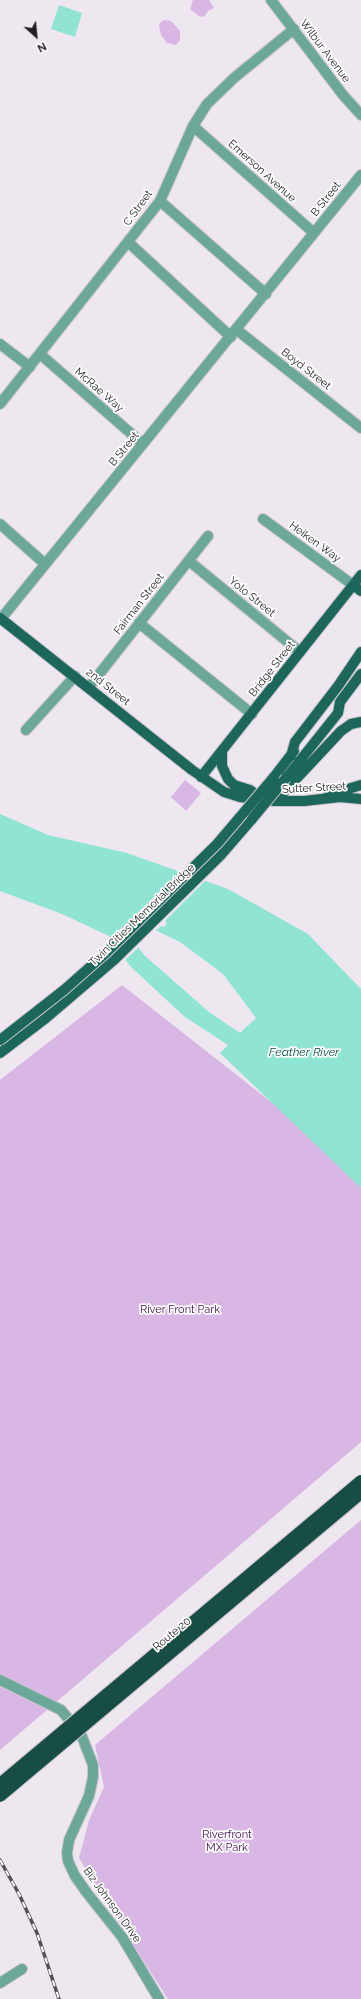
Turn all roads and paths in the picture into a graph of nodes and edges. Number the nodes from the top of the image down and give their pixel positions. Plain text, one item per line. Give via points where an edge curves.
1 (272, 0) edge
2 (294, 29) junction
3 (361, 115) edge
4 (193, 126) junction
5 (361, 175) edge
6 (160, 201) junction
7 (314, 234) junction
8 (128, 242) junction
9 (266, 294) junction
10 (234, 334) junction
11 (0, 344) edge
12 (40, 354) junction
13 (30, 367) junction
14 (0, 404) edge
15 (361, 428) edge
16 (143, 444) junction
17 (263, 519) dead end
18 (0, 524) edge
19 (208, 536) dead end
20 (189, 561) junction
21 (45, 564) junction
22 (361, 575) edge
23 (357, 588) edge
24 (0, 619) edge
25 (139, 623) junction
26 (300, 652) junction
27 (361, 652) edge
28 (361, 674) edge
29 (75, 676) junction
30 (89, 687) junction
31 (340, 702) junction
32 (252, 714) junction
33 (361, 722) edge
34 (26, 730) dead end
35 (222, 751) junction
36 (291, 756) junction
37 (201, 777) junction
38 (291, 779) junction
39 (361, 785) edge
40 (361, 799) edge
41 (265, 800) junction
42 (317, 800) junction
43 (0, 1040) edge
44 (0, 1053) edge
45 (361, 1481) edge
46 (361, 1493) edge
47 (0, 1680) edge
48 (0, 1784) edge
49 (0, 1796) edge
50 (22, 1969) dead end
51 (0, 1983) edge
52 (159, 1999) edge

1 - 2 street, Wilbur Avenue
2 - 3 street, Wilbur Avenue
2 - 4 street, C Street via 234,78 207,104
4 - 6 street, C Street
4 - 7 street, Emerson Avenue
5 - 7 street, B Street
6 - 8 street, C Street
6 - 9 street
7 - 9 street, B Street
8 - 10 street, Boyd Street
8 - 12 street, C Street
9 - 10 street, B Street
10 - 15 street, Boyd Street
10 - 16 street, B Street
11 - 13 street
12 - 13 street, C Street
12 - 16 street, McRae Way
13 - 14 street, C Street
16 - 21 street, B Street
17 - 23 street, Heiken Way
18 - 21 street
19 - 20 street, Fairman Street
20 - 25 street, Fairman Street
20 - 26 street, Yolo Street
21 - 24 street, B Street
22 - 23 main road, Bridge Street
23 - 26 main road, Bridge Street
24 - 29 main road, 2nd Street
25 - 30 street, Fairman Street
25 - 32 street
26 - 32 main road, Bridge Street
27 - 36 main road via 295,742
28 - 31 main road
29 - 30 main road, 2nd Street
29 - 34 street
30 - 37 main road, 2nd Street
31 - 36 main road via 330,707
31 - 38 main road via 338,713
32 - 35 main road, Bridge Street
33 - 38 main road via 351,724 341,731
35 - 37 main road, Bridge Street
35 - 41 main road via 222,766 228,779 234,785 250,790
36 - 43 main road, Twin Cities Memorial Bridge, bridge via 217,844 107,952 59,995
37 - 41 main road, Sutter Street via 228,793
38 - 44 main road, Twin Cities Memorial Bridge, bridge via 220,856 114,960
39 - 42 main road
40 - 42 main road, Sutter Street via 340,797
41 - 42 main road, Sutter Street
45 - 48 highway, Route 20, bridge
46 - 49 highway, Route 20, bridge
47 - 52 street, Biz Johnson Drive via 61,1710 81,1734 93,1765 93,1777 89,1796 69,1840 68,1861 82,1886 130,1950
50 - 51 street

